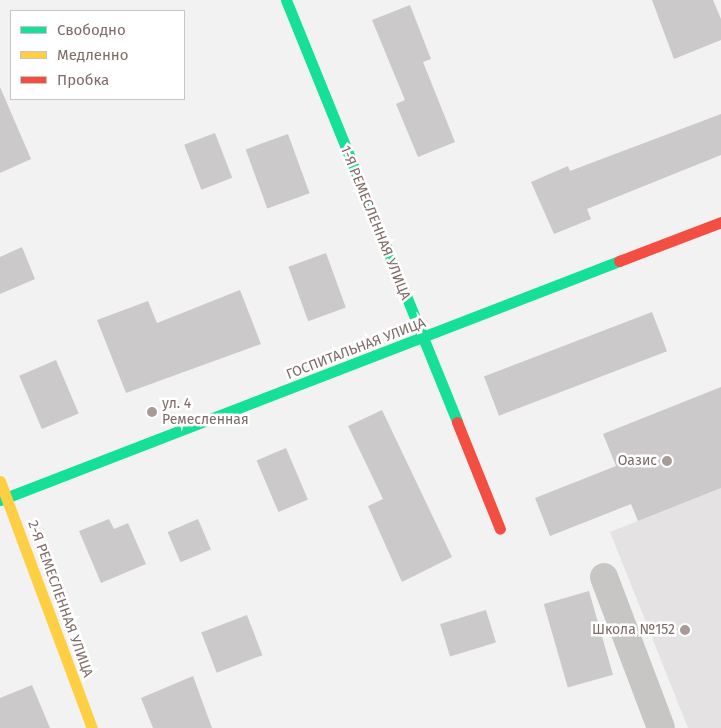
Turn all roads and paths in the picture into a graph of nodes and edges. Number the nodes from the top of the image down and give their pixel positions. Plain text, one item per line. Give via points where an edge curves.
1 (286, 0) edge
2 (721, 222) edge
3 (422, 340) junction
4 (0, 481) edge
5 (3, 499) edge
6 (500, 528) dead end
7 (604, 577) dead end
8 (92, 728) edge
9 (661, 728) edge

1 - 3 street, 1-Я РЕМЕСЛЕННАЯ УЛИЦА
2 - 3 street, ГОСПИТАЛЬНАЯ УЛИЦА
3 - 5 street, ГОСПИТАЛЬНАЯ УЛИЦА
3 - 6 street, 1-Я РЕМЕСЛЕННАЯ УЛИЦА
4 - 5 street, 2-Я РЕМЕСЛЕННАЯ УЛИЦА
5 - 8 street, 2-Я РЕМЕСЛЕННАЯ УЛИЦА
7 - 9 street

